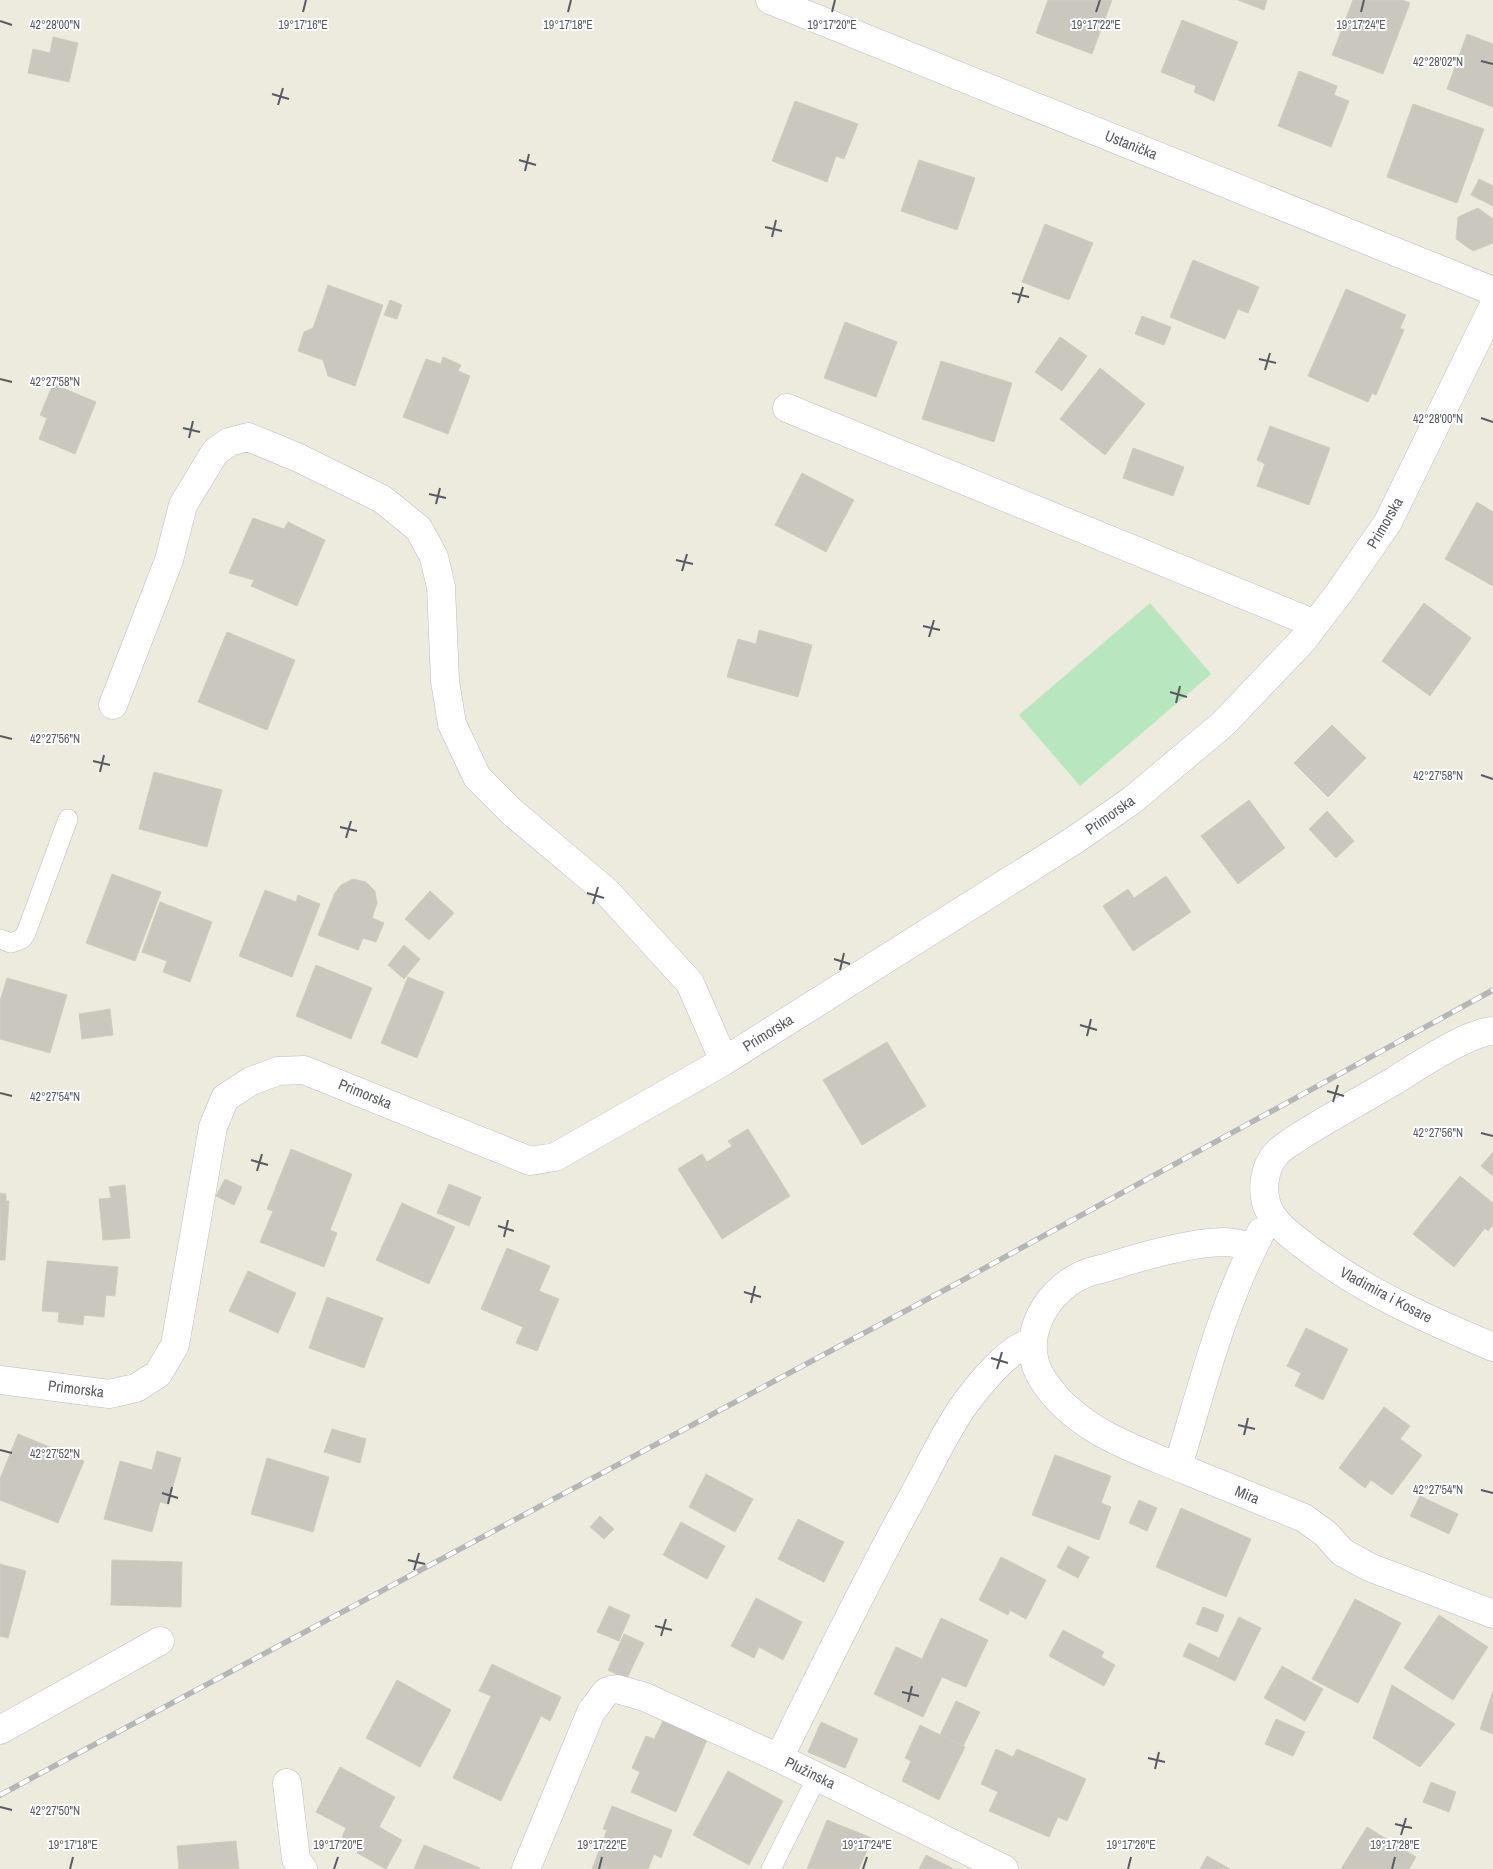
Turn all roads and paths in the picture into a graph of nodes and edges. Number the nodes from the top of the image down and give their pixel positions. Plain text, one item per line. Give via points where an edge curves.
1 (770, 0) edge
2 (1493, 291) edge
3 (1493, 307) edge
4 (787, 408) dead end
5 (1315, 624) junction
6 (113, 705) dead end
7 (68, 819) dead end
8 (0, 939) edge
9 (1490, 1031) edge
10 (724, 1061) junction
11 (1279, 1224) junction
12 (1252, 1248) junction
13 (1033, 1343) junction
14 (1493, 1347) edge
15 (0, 1380) edge
16 (1178, 1466) junction
17 (1493, 1614) edge
18 (160, 1640) dead end
19 (0, 1730) edge
20 (779, 1758) junction
21 (817, 1777) junction
22 (287, 1783) dead end
23 (303, 1869) edge
24 (526, 1869) edge
25 (771, 1869) edge
26 (1004, 1869) edge

1 - 2 street, Ustanička
3 - 5 street, Primorska via 1388,522
4 - 5 street
5 - 10 street, Primorska via 1224,724 1131,801
6 - 10 street via 169,560 183,505 215,452 229,442 248,437 382,498 419,529 434,557 441,588 445,681 452,724 477,777 513,813 606,891 690,983
7 - 8 lane via 26,933 22,939 12,943
9 - 11 street via 1424,1062 1322,1121 1275,1154 1266,1171 1265,1200
10 - 15 street, Primorska via 543,1161 530,1161 304,1070 278,1071 251,1080 226,1098 213,1127 175,1345 158,1374 136,1388 109,1394
11 - 12 street via 1264,1225
11 - 14 street, Vladimira i Kosare via 1324,1262 1384,1297
12 - 13 street via 1239,1243 1197,1245 1135,1258 1079,1276 1048,1300 1037,1322
12 - 16 street via 1211,1358
13 - 16 street, Mira via 1042,1378 1055,1396 1081,1420 1121,1444
13 - 20 street via 1012,1353 1000,1364 961,1409 879,1557
16 - 17 street, Mira via 1304,1518 1326,1534 1342,1552 1369,1567
18 - 19 street
20 - 21 street, Plužinska
20 - 24 street, Plužinska via 645,1697 617,1689 606,1692 591,1712
21 - 25 lane
21 - 26 street, Plužinska
22 - 23 street via 296,1859

